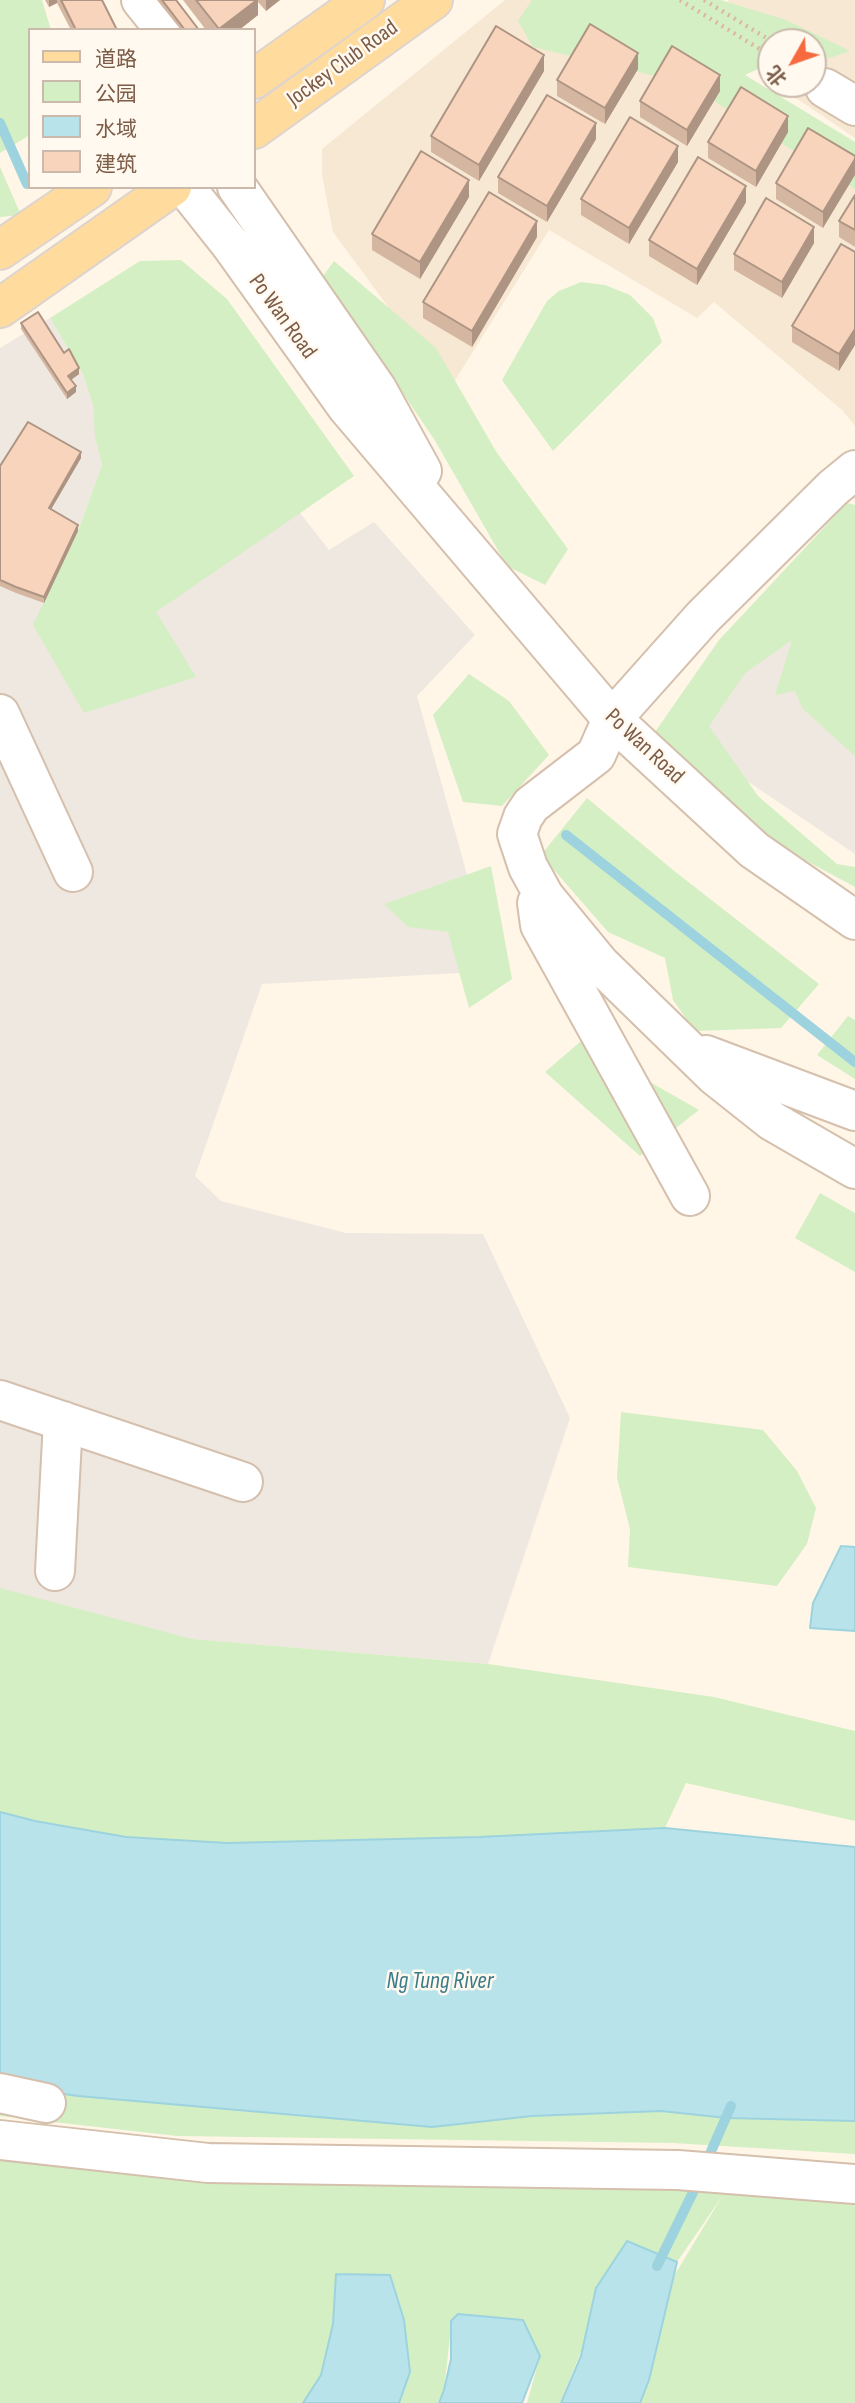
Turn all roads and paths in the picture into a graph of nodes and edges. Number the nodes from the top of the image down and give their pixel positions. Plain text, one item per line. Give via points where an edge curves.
1 (141, 0) edge
2 (365, 0) edge
3 (433, 0) edge
4 (680, 0) edge
5 (704, 0) edge
6 (163, 28) edge
7 (757, 32) edge
8 (757, 47) edge
9 (256, 78) edge
10 (256, 128) edge
11 (89, 189) edge
12 (169, 189) edge
13 (187, 189) edge
14 (238, 189) edge
15 (0, 250) edge
16 (0, 308) edge
17 (855, 470) edge
18 (461, 544) junction
19 (0, 714) edge
20 (611, 719) junction
21 (73, 872) dead end
22 (535, 880) junction
23 (855, 920) edge
24 (684, 1047) junction
25 (855, 1111) edge
26 (855, 1169) edge
27 (691, 1196) dead end
28 (0, 1400) edge
29 (63, 1421) junction
30 (243, 1482) dead end
31 (55, 1571) dead end
32 (0, 2093) edge
33 (46, 2103) dead end
34 (0, 2140) edge
35 (855, 2184) edge

1 - 6 street
2 - 9 main road, Jockey Club Road
3 - 10 main road, Jockey Club Road
4 - 8 path
5 - 7 path
11 - 15 main road
12 - 16 main road
13 - 18 street, Po Wan Road via 347,407
14 - 18 street, Po Wan Road via 377,389
17 - 20 street via 703,617
18 - 20 street, Po Wan Road
19 - 21 street
20 - 22 street via 596,755 531,805 523,817 517,834
20 - 23 street, Po Wan Road via 754,850
22 - 24 street via 600,964
22 - 27 street via 540,925
24 - 25 street
24 - 26 street via 772,1121
28 - 29 street
29 - 30 street
29 - 31 street
32 - 33 street
34 - 35 street via 208,2163 678,2170

